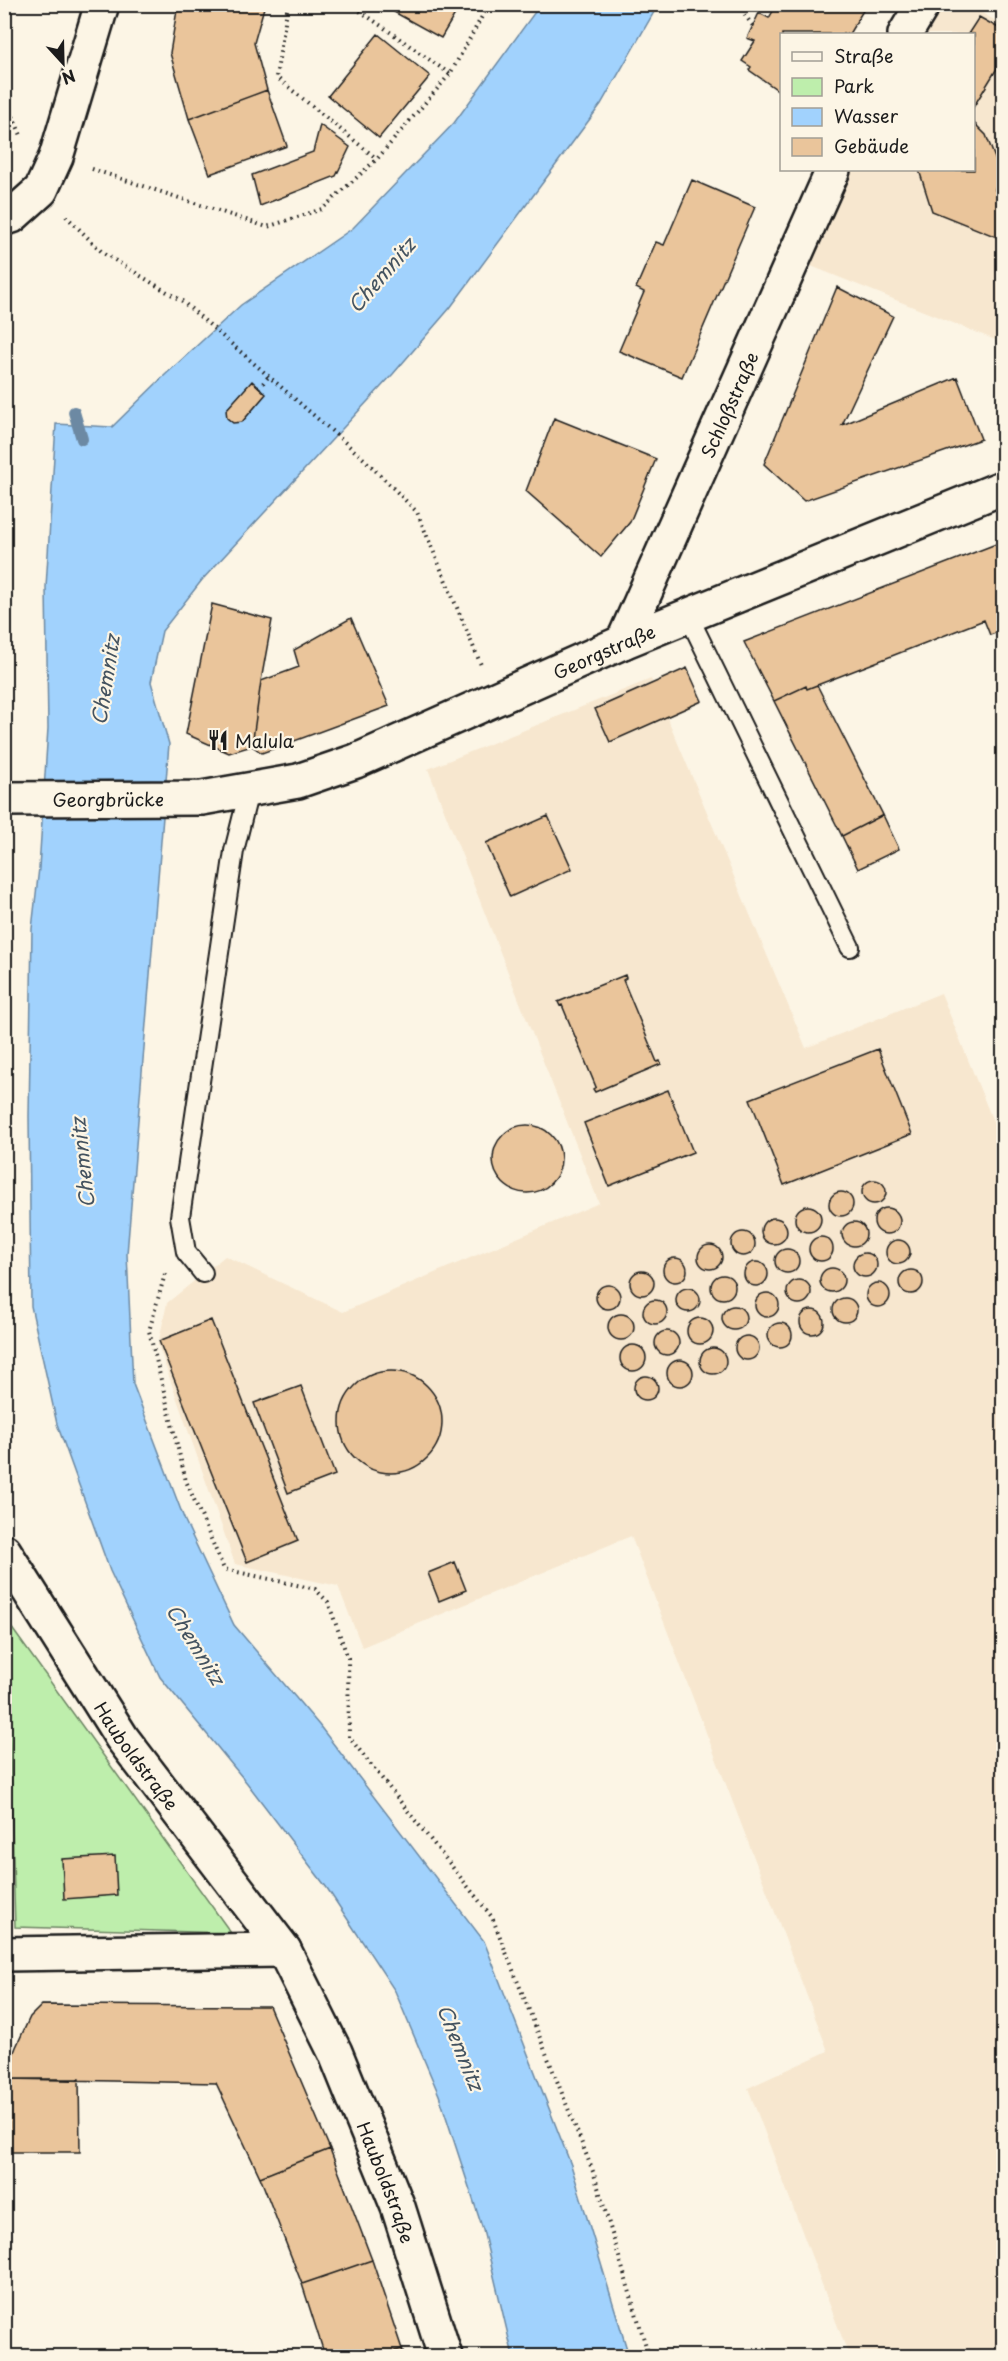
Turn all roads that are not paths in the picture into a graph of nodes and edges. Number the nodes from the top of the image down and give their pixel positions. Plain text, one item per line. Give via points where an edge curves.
1 (102, 4) edge
2 (923, 4) edge
3 (906, 33) edge
4 (833, 171) edge
5 (4, 218) edge
6 (1004, 487) edge
7 (688, 615) junction
8 (623, 642) junction
9 (249, 791) junction
10 (202, 798) joint
11 (9, 799) edge
12 (850, 947) dead end
13 (203, 1274) dead end
14 (4, 1551) edge
15 (284, 1950) junction
16 (4, 1954) edge
17 (445, 2356) edge

1 - 5 street via 56,157 41,190 12,216
2 - 3 street
4 - 8 street, Schloßstraße
6 - 7 street, Georgstraße
7 - 8 street, Georgstraße
7 - 12 lane
8 - 9 street, Georgstraße via 356,761 298,781
9 - 10 street, Georgstraße
9 - 13 lane via 234,851 180,1216 186,1252
10 - 11 street, Georgbrücke
14 - 15 street, Hauboldstraße via 122,1738
15 - 16 street
15 - 17 street, Hauboldstraße via 335,2052 398,2207

